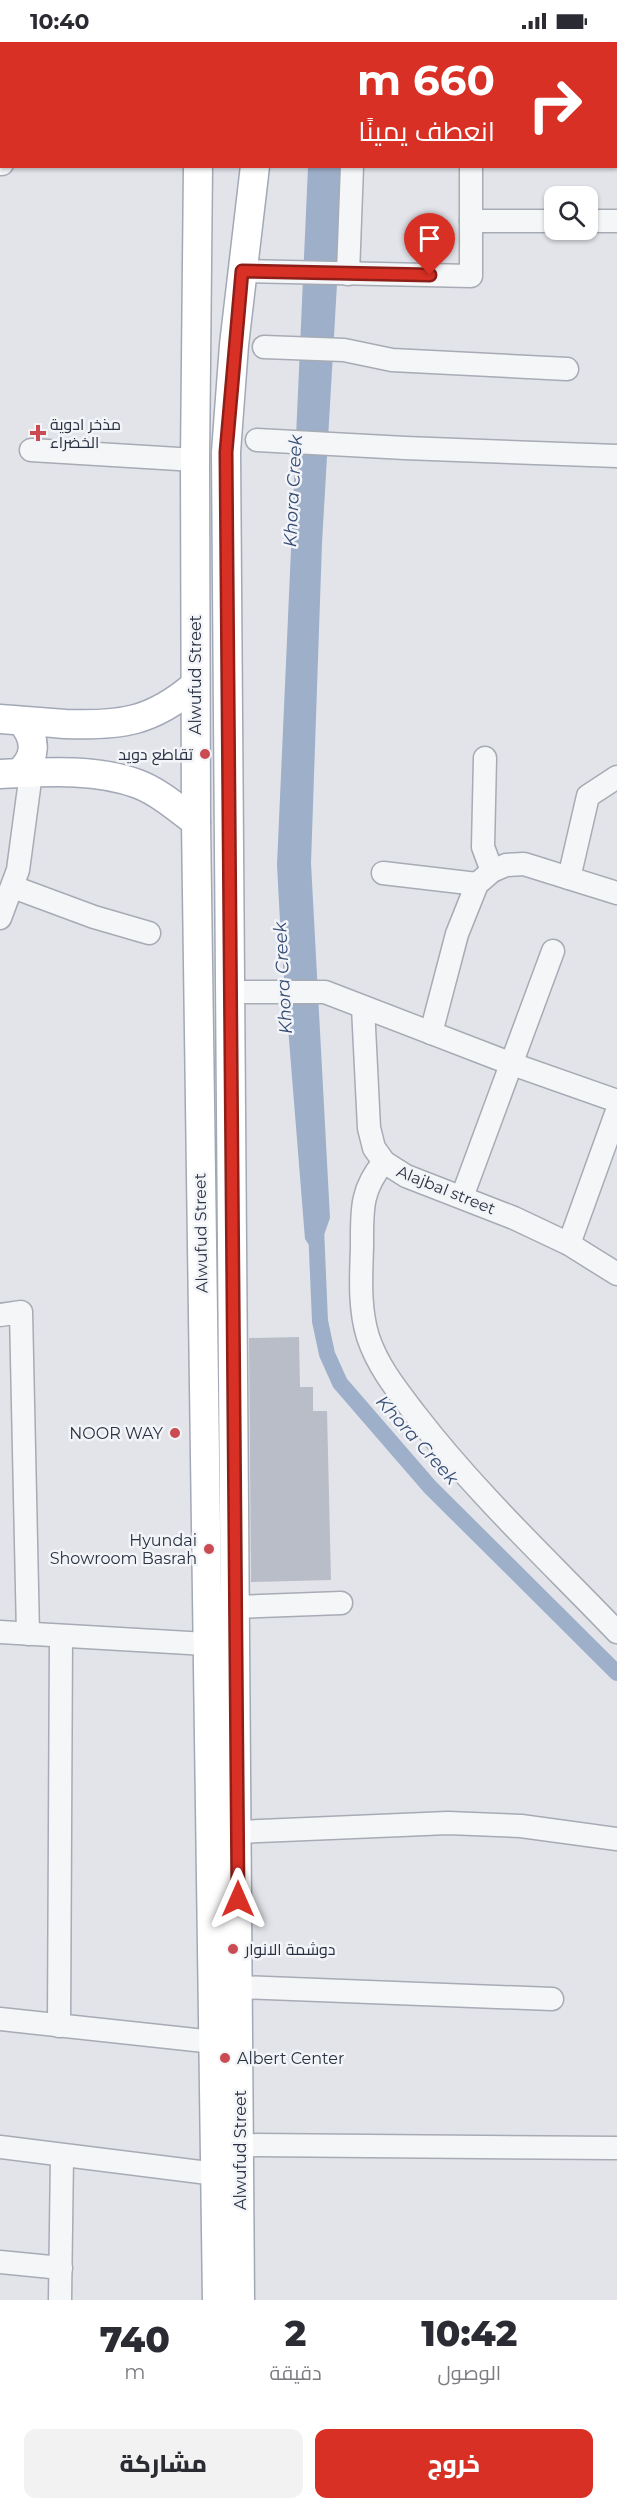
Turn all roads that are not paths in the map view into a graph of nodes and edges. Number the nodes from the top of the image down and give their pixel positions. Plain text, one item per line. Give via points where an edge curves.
1 (198, 168) edge
2 (255, 168) edge
3 (351, 168) edge
4 (471, 168) edge
5 (471, 221) junction
6 (544, 221) edge
7 (598, 221) edge
8 (617, 221) edge
9 (242, 271) junction
10 (348, 273) junction
11 (264, 347) dead end
12 (567, 369) dead end
13 (257, 440) dead end
14 (31, 450) dead end
15 (617, 456) edge
16 (195, 460) junction
17 (195, 685) junction
18 (11, 720) edge
19 (485, 758) dead end
20 (17, 774) edge
21 (617, 777) edge
22 (196, 822) junction
23 (383, 873) dead end
24 (484, 878) junction
25 (569, 878) junction
26 (13, 886) junction
27 (617, 892) edge
28 (0, 918) edge
29 (149, 933) dead end
30 (553, 951) dead end
31 (232, 992) junction
32 (363, 1007) junction
33 (431, 1033) junction
34 (512, 1064) junction
35 (617, 1101) edge
36 (617, 1111) edge
37 (384, 1162) junction
38 (462, 1197) junction
39 (569, 1244) junction
40 (617, 1274) edge
41 (0, 1315) edge
42 (340, 1603) dead end
43 (234, 1607) junction
44 (0, 1632) edge
45 (617, 1632) edge
46 (28, 1634) junction
47 (61, 1636) junction
48 (206, 1644) junction
49 (238, 1832) junction
50 (617, 1839) edge
51 (238, 1987) junction
52 (552, 1999) dead end
53 (0, 2019) edge
54 (59, 2026) junction
55 (214, 2042) junction
56 (240, 2145) junction
57 (0, 2147) edge
58 (617, 2148) edge
59 (62, 2156) junction
60 (216, 2174) junction
61 (0, 2262) edge
62 (61, 2268) junction
63 (60, 2300) edge
64 (217, 2300) edge
65 (240, 2300) edge

1 - 16 main road, Alwufud Street
2 - 9 main road, Alwufud Street
3 - 10 street
4 - 5 street
5 - 6 street
5 - 10 street via 471,276
7 - 8 street
9 - 10 street
9 - 31 main road, Alwufud Street via 226,452
11 - 12 street via 344,350 392,360
13 - 15 street
14 - 16 street
16 - 17 main road, Alwufud Street
17 - 18 main road via 164,709 131,722 96,725
17 - 22 main road, Alwufud Street
18 - 20 main road via 29,730 34,742 30,760
19 - 24 street
20 - 22 main road via 88,774 122,779 154,792
20 - 26 street via 21,854
21 - 25 street via 588,796
22 - 48 main road, Alwufud Street
23 - 24 street
24 - 25 street via 506,865 524,864
24 - 33 street via 457,934
25 - 27 street
26 - 28 street
26 - 29 street via 76,911
30 - 34 street
31 - 32 street via 325,992
31 - 43 main road, Alwufud Street
32 - 33 street
32 - 37 street, Alajbal street via 369,1128 374,1148
33 - 34 street
34 - 35 street
34 - 38 street
36 - 39 street
37 - 38 street, Alajbal street via 406,1176
37 - 45 street via 367,1187 362,1216 363,1310 380,1365 437,1441
38 - 39 street, Alajbal street
39 - 40 street, Alajbal street
41 - 46 street via 21,1312
42 - 43 street
43 - 49 main road, Alwufud Street
44 - 46 street
46 - 47 street
47 - 48 street
47 - 54 street
48 - 55 main road, Alwufud Street
49 - 50 street via 448,1823 521,1826
49 - 51 main road, Alwufud Street
51 - 52 street
51 - 56 main road, Alwufud Street
53 - 54 street
54 - 55 street
55 - 60 main road, Alwufud Street
56 - 58 street
56 - 65 main road, Alwufud Street
57 - 59 street
59 - 60 street
59 - 62 street
60 - 64 main road, Alwufud Street
61 - 62 street
62 - 63 street

